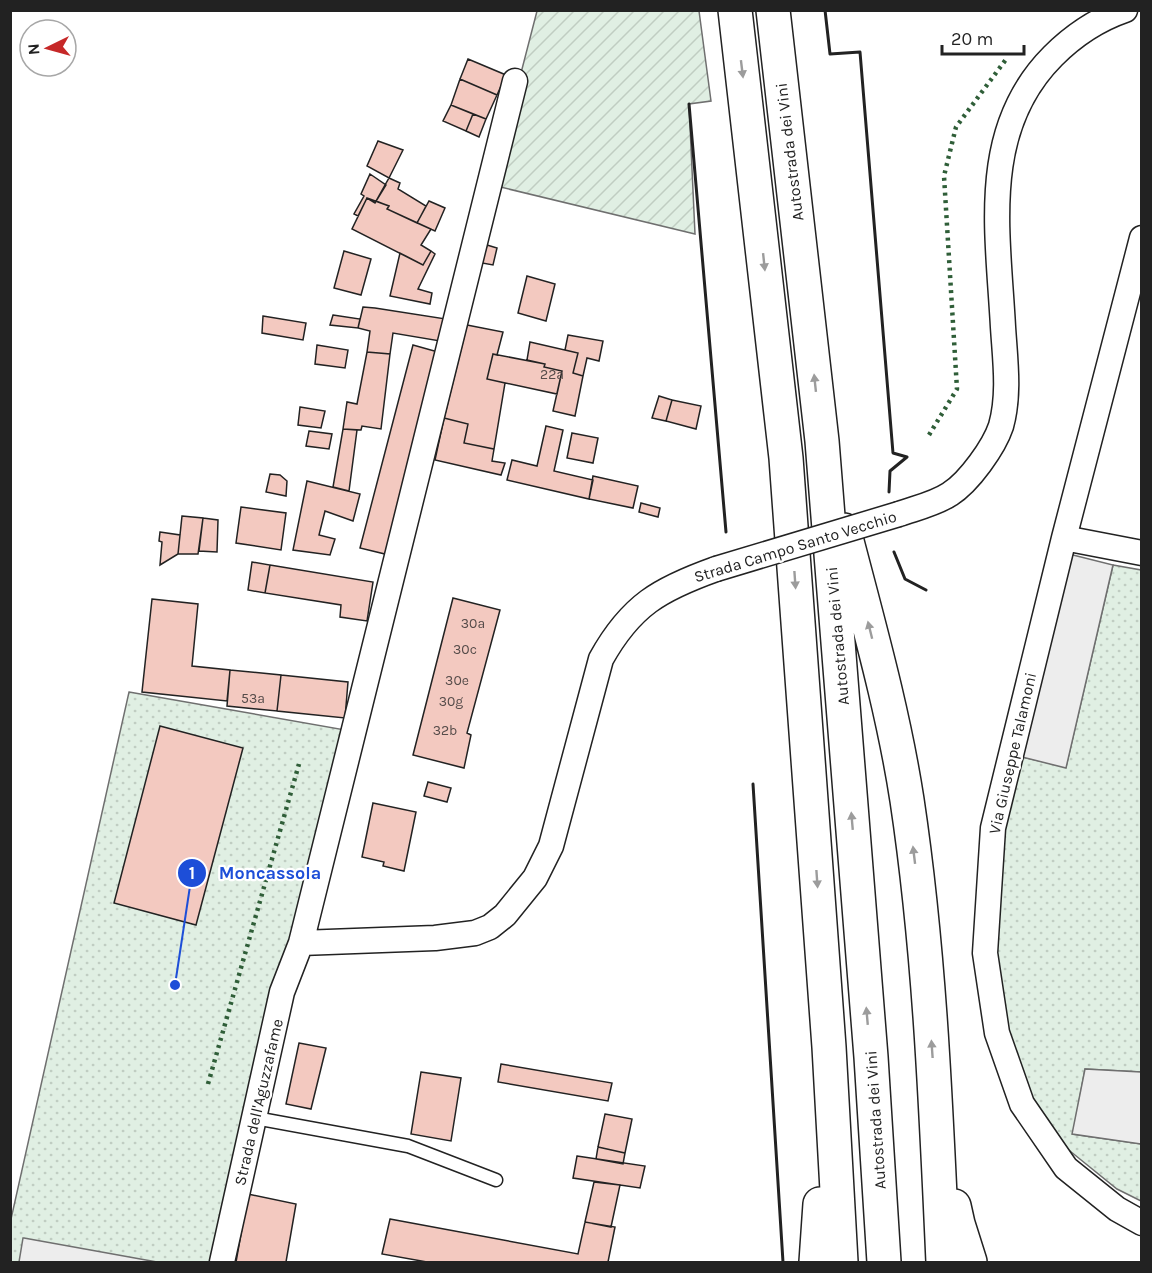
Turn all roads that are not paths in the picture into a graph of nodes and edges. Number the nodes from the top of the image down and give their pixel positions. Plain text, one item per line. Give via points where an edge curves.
1 (735, 10) edge
2 (773, 10) edge
3 (1125, 10) edge
4 (515, 81) dead end
5 (1142, 238) edge
6 (822, 441) junction
7 (1064, 538) junction
8 (1142, 553) edge
9 (301, 943) junction
10 (829, 1047) junction
11 (936, 1108) junction
12 (255, 1118) junction
13 (496, 1180) dead end
14 (1142, 1223) edge
15 (222, 1263) edge
16 (816, 1263) edge
17 (841, 1263) edge
18 (884, 1263) edge
19 (943, 1263) edge
20 (970, 1263) edge

1 -> 10 highway via 786,459
6 -> 2 highway, Autostrada dei Vini
3 - 9 street, Strada Campo Santo Vecchio, bridge via 1080,31 1038,71 1016,110 1003,147 996,206 1006,403 1000,428 977,467 950,494 928,504 716,569 665,589 638,610 614,635 601,659 551,846 535,878 490,927 435,938
4 - 9 street, Strada dell'Aguzzafame
5 - 7 street, Via Giuseppe Talamoni
11 -> 6 highway via 925,943 907,799 884,687
18 -> 6 highway, Autostrada dei Vini
7 - 8 street
7 - 14 street, Via Giuseppe Talamoni via 993,828 985,953 997,1033 1022,1104 1066,1168 1117,1209
9 - 12 street, Strada dell'Aguzzafame via 282,992
10 - 16 highway
10 - 17 highway
11 - 19 highway
11 - 20 highway via 957,1224
12 - 13 lane via 408,1146
12 - 15 street, Strada dell'Aguzzafame

